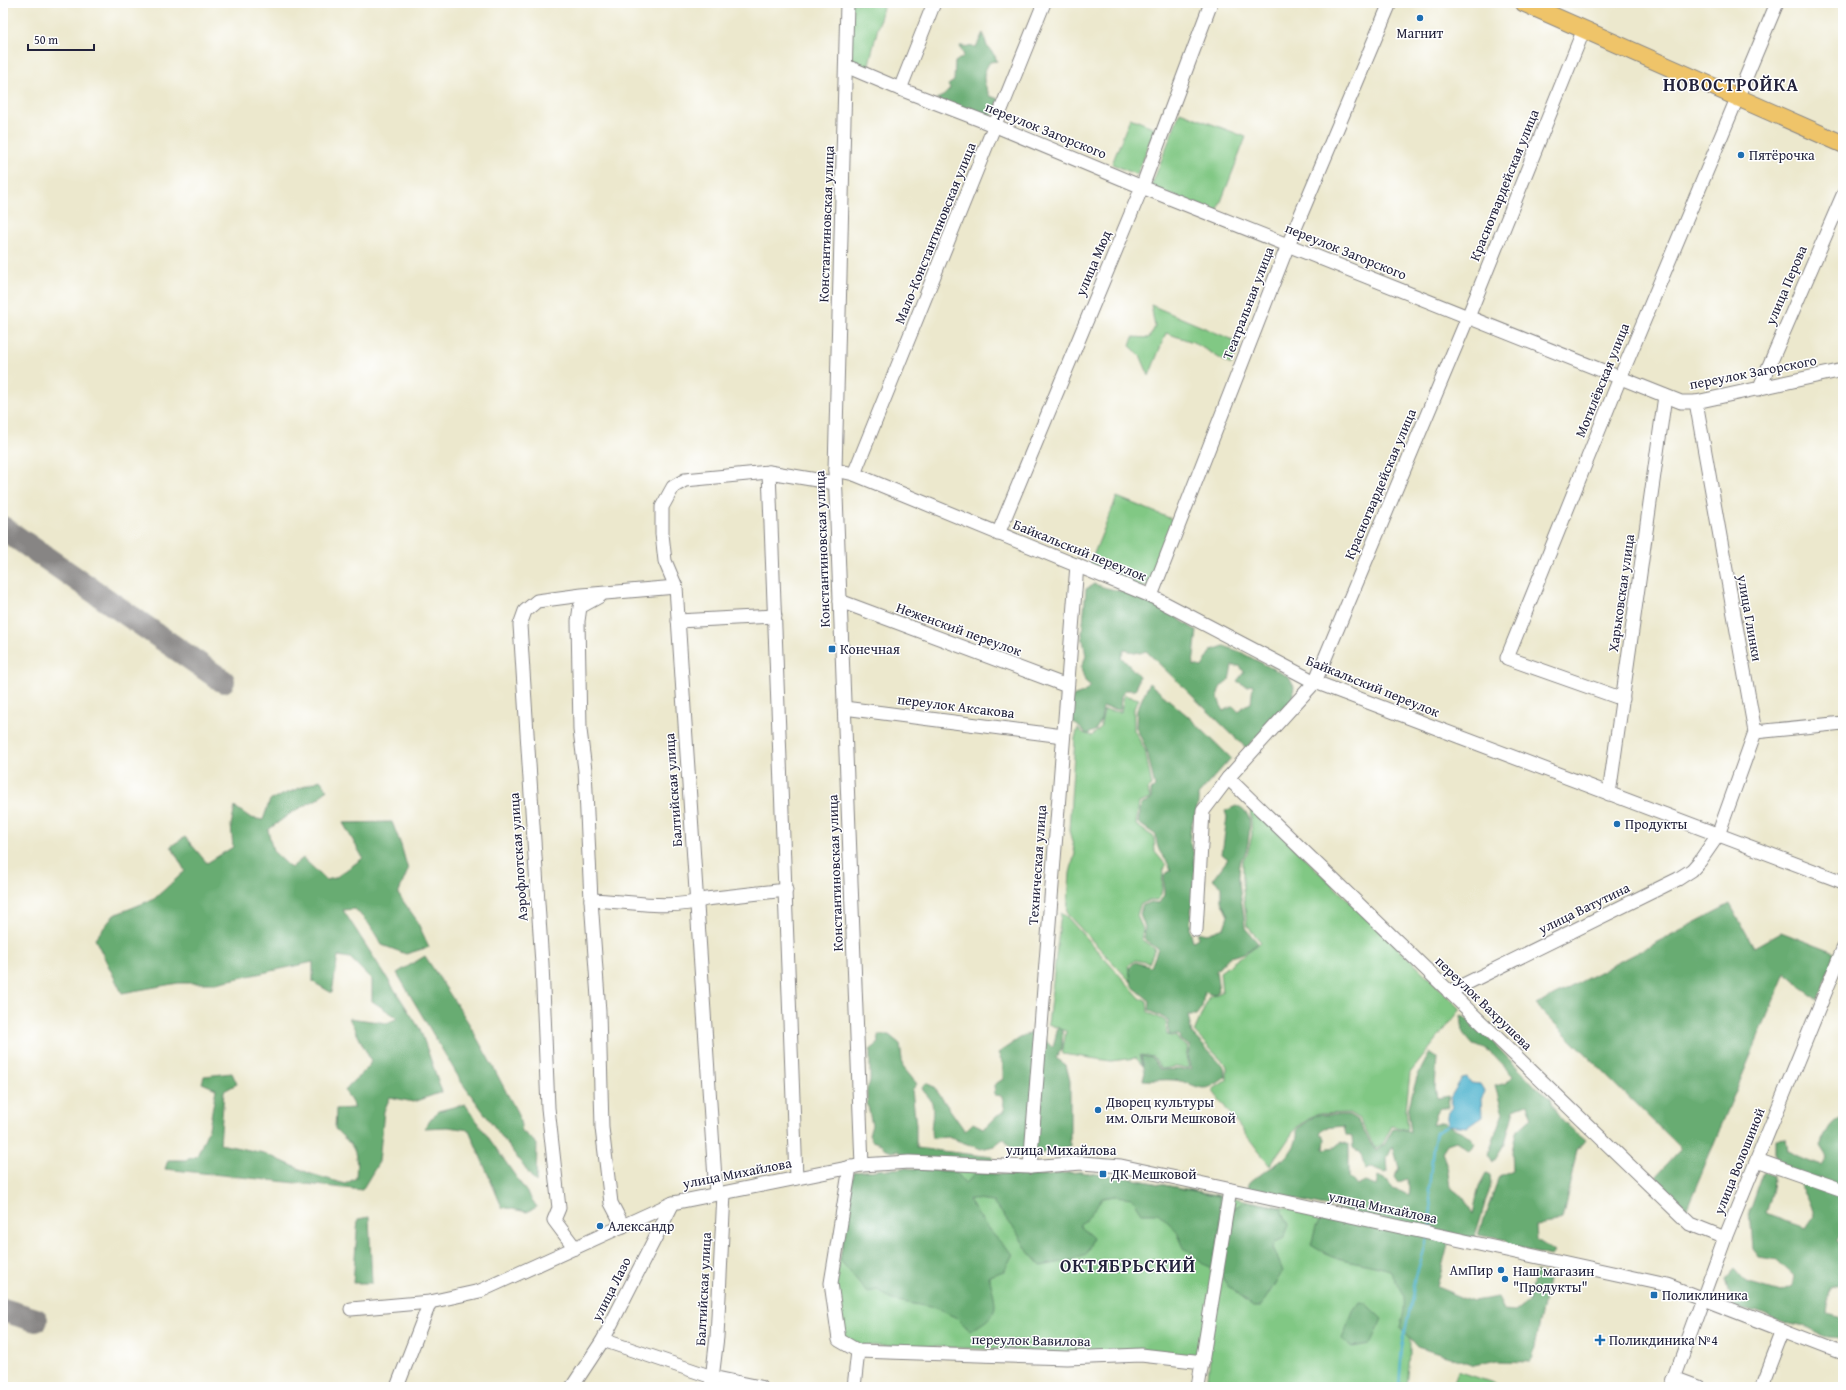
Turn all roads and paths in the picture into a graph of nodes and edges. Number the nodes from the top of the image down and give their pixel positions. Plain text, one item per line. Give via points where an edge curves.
1 (847, 3) edge
2 (934, 3) edge
3 (1044, 3) edge
4 (1211, 3) edge
5 (1390, 3) edge
6 (1524, 3) edge
7 (1777, 3) edge
8 (1584, 29) junction
9 (846, 66) junction
10 (900, 89) junction
11 (1738, 97) junction
12 (996, 126) junction
13 (1843, 144) edge
14 (1142, 187) junction
15 (1843, 195) edge
16 (1288, 245) junction
17 (1468, 317) junction
18 (1843, 370) edge
19 (1620, 378) junction
20 (1759, 389) junction
21 (1665, 396) junction
22 (1696, 402) junction
23 (769, 472) junction
24 (854, 474) junction
25 (835, 477) junction
26 (998, 534) junction
27 (1077, 565) junction
28 (676, 587) junction
29 (606, 594) junction
30 (1151, 596) junction
31 (840, 602) junction
32 (775, 616) junction
33 (678, 621) junction
34 (1315, 682) junction
35 (1067, 686) junction
36 (1623, 699) junction
37 (844, 708) junction
38 (1843, 723) edge
39 (1755, 732) junction
40 (1064, 736) junction
41 (1228, 778) junction
42 (1609, 794) junction
43 (1718, 835) junction
44 (1843, 882) edge
45 (786, 890) junction
46 (591, 900) junction
47 (697, 902) junction
48 (1196, 930) dead end
49 (1843, 949) edge
50 (1449, 992) junction
51 (1757, 1160) junction
52 (856, 1166) junction
53 (1030, 1167) junction
54 (796, 1178) junction
55 (1230, 1190) junction
56 (1843, 1190) edge
57 (720, 1194) junction
58 (673, 1202) junction
59 (623, 1226) junction
60 (1725, 1238) junction
61 (575, 1248) junction
62 (1702, 1299) junction
63 (430, 1302) junction
64 (351, 1309) dead end
65 (1784, 1330) junction
66 (603, 1340) junction
67 (858, 1351) junction
68 (1843, 1353) edge
69 (1203, 1362) junction
70 (711, 1382) edge
71 (1672, 1383) edge
72 (397, 1387) edge
73 (572, 1387) edge
74 (760, 1387) edge
75 (854, 1387) edge
76 (1198, 1387) edge
77 (1698, 1387) edge
78 (1762, 1387) edge

1 - 9 street, Константиновская улица
2 - 10 street
3 - 12 street, Мало-Константиновская улица
4 - 14 street, улица Мюд
5 - 16 street, Театральная улица
6 - 8 main road
7 - 11 street, Могилёвская улица
8 - 11 main road
8 - 17 street, Красногвардейская улица
9 - 10 street, переулок Загорского
9 - 25 street, Константиновская улица
10 - 12 street, переулок Загорского
11 - 13 main road
11 - 19 street, Могилёвская улица
12 - 14 street, переулок Загорского
12 - 24 street, Мало-Константиновская улица
14 - 16 street, переулок Загорского
14 - 26 street, улица Мюд
15 - 20 street, улица Перова
16 - 17 street, переулок Загорского
16 - 30 street, Театральная улица
17 - 19 street, переулок Загорского
17 - 34 street, Красногвардейская улица
18 - 20 street, переулок Загорского
19 - 21 street, переулок Загорского
19 - 36 street, Могилёвская улица via 1507,658
20 - 22 street, переулок Загорского
21 - 22 street, переулок Загорского via 1681,402
21 - 36 street, Харьковская улица
22 - 39 street, улица Глинки
23 - 25 street, Балтийская улица
23 - 28 street, Балтийская улица via 685,480 673,487 662,507 662,534 665,561
23 - 32 street
24 - 25 street, Байкальский переулок
24 - 26 street, Байкальский переулок
25 - 31 street, Константиновская улица
26 - 27 street, Байкальский переулок
27 - 30 street, Байкальский переулок
27 - 35 street, Техническая улица
28 - 29 street, Аэрофлотская улица
28 - 33 street, Балтийская улица
29 - 46 street via 580,607 578,621 580,730 585,770
29 - 61 street, Аэрофлотская улица via 537,601 525,611 520,625 542,964 548,1108 559,1208 554,1220
30 - 34 street, Байкальский переулок
31 - 35 street, Неженский переулок
31 - 37 street, Константиновская улица
32 - 33 street
32 - 45 street
33 - 47 street, Балтийская улица
34 - 41 street, Красногвардейская улица
34 - 42 street, Байкальский переулок
35 - 40 street, Техническая улица
36 - 42 street, Харьковская улица
37 - 40 street, переулок Аксакова
37 - 52 street, Константиновская улица
38 - 39 street
39 - 43 street, улица Глинки
40 - 53 street, Техническая улица
41 - 48 street, Красногвардейская улица via 1204,811
41 - 50 street, переулок Вахрушева
42 - 43 street, Байкальский переулок
43 - 44 street, Байкальский переулок
43 - 50 street, улица Ватутина via 1700,861 1678,879
45 - 47 street
45 - 54 street
46 - 47 street via 622,900 657,905
46 - 59 street via 599,1012 602,1128 611,1203
47 - 57 street, Балтийская улица
49 - 51 street, улица Волошиной
50 - 60 street, переулок Вахрушева via 1690,1224
51 - 56 street
51 - 60 street, улица Волошиной
52 - 53 street, улица Михайлова via 909,1162
52 - 54 street, улица Михайлова
52 - 67 street, Константиновская улица via 831,1283 839,1340
53 - 55 street, улица Михайлова via 1082,1163 1121,1166
54 - 57 street, улица Михайлова
55 - 62 street, улица Михайлова via 1667,1285
55 - 69 street
57 - 58 street, улица Михайлова
57 - 70 street, Балтийская улица via 717,1337
58 - 59 street, улица Михайлова
58 - 66 street, улица Лазо
59 - 61 street, улица Михайлова
60 - 62 street, улица Волошиной
61 - 63 street, улица Михайлова via 480,1291
62 - 65 street, улица Михайлова
62 - 71 street, улица Волошиной
63 - 64 street, улица Михайлова
63 - 72 street
65 - 68 street, улица Михайлова
65 - 78 street
66 - 70 street
66 - 73 street, улица Лазо
67 - 69 street, переулок Вавилова via 1067,1358 1141,1355
67 - 75 street
69 - 76 street
70 - 74 street
71 - 77 street

